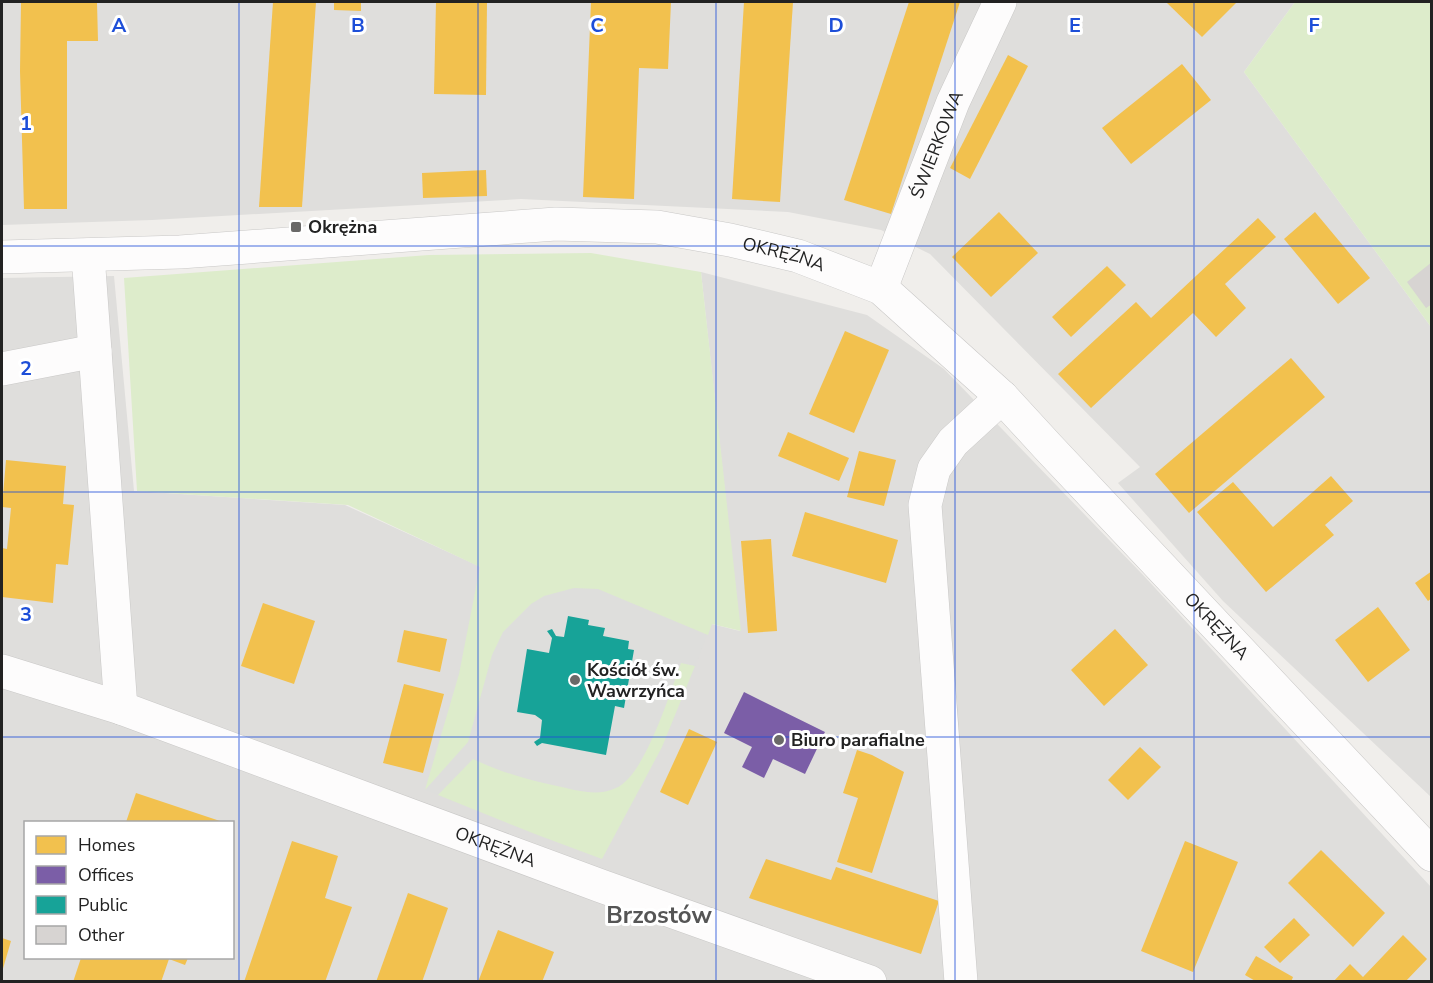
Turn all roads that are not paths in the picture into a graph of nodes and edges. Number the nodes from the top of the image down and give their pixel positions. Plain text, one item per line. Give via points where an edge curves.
1 (999, 2) edge
2 (88, 255) junction
3 (2, 257) edge
4 (881, 288) junction
5 (95, 351) junction
6 (2, 369) edge
7 (1002, 397) junction
8 (2, 671) edge
9 (122, 708) junction
10 (1431, 855) edge
11 (870, 981) edge
12 (961, 981) edge

1 - 4 street, ŚWIERKOWA via 953,102
2 - 3 street, OKRĘŻNA
2 - 4 street, OKRĘŻNA via 180,252 556,224 657,227 798,256
2 - 5 street
4 - 7 street, OKRĘŻNA
5 - 6 street
5 - 9 street
7 - 10 street, OKRĘŻNA
7 - 12 street via 953,442 934,469 925,505
8 - 9 street, OKRĘŻNA
9 - 11 street, OKRĘŻNA

